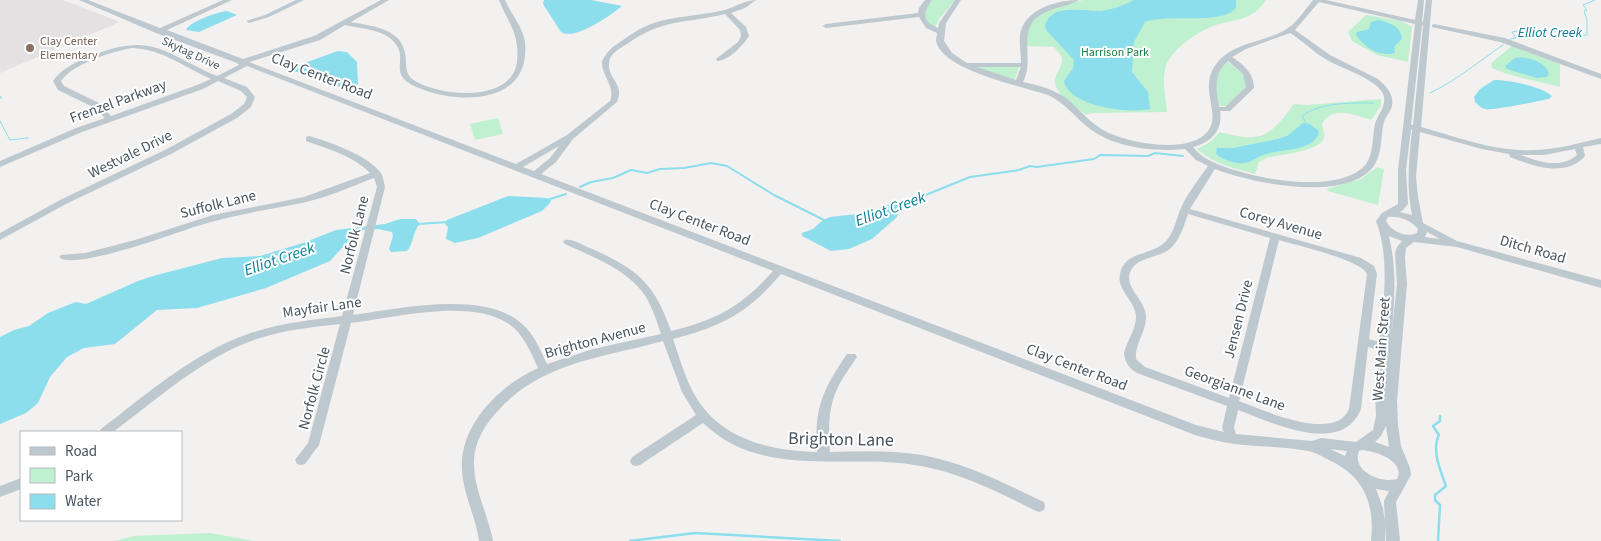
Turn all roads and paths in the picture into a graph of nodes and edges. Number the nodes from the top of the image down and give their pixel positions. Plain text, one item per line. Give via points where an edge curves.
1 (82, 0) edge
2 (229, 0) edge
3 (301, 0) edge
4 (386, 0) edge
5 (502, 0) edge
6 (753, 0) edge
7 (929, 0) edge
8 (958, 0) edge
9 (1076, 0) edge
10 (1317, 0) edge
11 (1356, 0) edge
12 (1421, 0) edge
13 (1429, 0) edge
14 (1357, 9) junction
15 (727, 13) junction
16 (921, 15) junction
17 (249, 21) dead end
18 (345, 23) junction
19 (1423, 23) junction
20 (826, 26) dead end
21 (1290, 30) junction
22 (160, 31) junction
23 (938, 31) junction
24 (287, 48) junction
25 (1226, 58) junction
26 (720, 59) dead end
27 (247, 64) junction
28 (963, 65) junction
29 (1026, 65) junction
30 (1601, 77) edge
31 (218, 78) junction
32 (1019, 82) junction
33 (239, 87) joint
34 (1216, 109) junction
35 (109, 118) junction
36 (1412, 128) junction
37 (570, 137) junction
38 (309, 139) dead end
39 (1601, 141) edge
40 (1578, 145) junction
41 (1187, 146) junction
42 (1502, 150) junction
43 (0, 164) edge
44 (1213, 165) junction
45 (515, 168) junction
46 (378, 174) junction
47 (534, 175) junction
48 (1184, 210) junction
49 (1383, 220) junction
50 (1420, 225) junction
51 (1276, 236) junction
52 (0, 237) edge
53 (1413, 239) junction
54 (568, 242) dead end
55 (1457, 244) junction
56 (64, 257) dead end
57 (779, 270) junction
58 (1601, 284) edge
59 (347, 320) junction
60 (667, 337) junction
61 (1364, 341) junction
62 (1384, 348) junction
63 (851, 356) dead end
64 (544, 369) junction
65 (1234, 404) junction
66 (703, 417) junction
67 (106, 431) edge
68 (1232, 438) junction
69 (1312, 446) junction
70 (1359, 446) junction
71 (824, 457) junction
72 (301, 460) dead end
73 (636, 461) dead end
74 (1401, 464) junction
75 (1356, 470) junction
76 (20, 483) edge
77 (1401, 483) junction
78 (0, 492) edge
79 (1039, 506) dead end
80 (486, 541) edge
81 (1378, 541) edge
82 (1393, 541) edge

1 - 22 street, Clay Center Road
2 - 22 street
3 - 17 street
4 - 18 street
5 - 18 street via 520,39 518,73 502,88 474,96 449,95 410,80 403,72 402,50 397,41 382,32
6 - 15 street
7 - 16 street
8 - 23 street
9 - 29 street via 1044,10 1028,22 1022,38
10 - 14 street
10 - 21 street
11 - 14 street
12 - 19 street
13 - 19 street
14 - 19 street
15 - 26 street via 743,29 745,36
15 - 37 street via 656,24 612,51 605,68 616,87 616,98
16 - 20 street
16 - 23 street via 930,28
18 - 24 street via 317,38
19 - 30 street via 1502,40
19 - 36 street
21 - 25 street via 1244,46
21 - 44 street via 1326,56 1384,89 1388,108 1379,121 1372,161 1350,178 1312,185 1270,181
22 - 27 street, Clay Center Road
23 - 28 street via 948,54
24 - 27 street
24 - 27 street via 254,56
25 - 34 street via 1211,80
25 - 34 street via 1245,73 1251,85 1227,109
27 - 31 street, Frenzel Parkway
27 - 45 street, Clay Center Road
28 - 29 street
28 - 32 street
29 - 32 street
31 - 33 street, Skytag Drive
31 - 35 street, Frenzel Parkway
31 - 35 street, Skytag Drive via 169,54 142,46 105,52 60,76 58,83 61,88 96,105
32 - 41 street via 1058,96 1104,134 1149,146
33 - 52 street, Westvale Drive via 251,98 238,114
34 - 41 street via 1218,119 1211,133
35 - 43 street, Frenzel Parkway
36 - 42 street
36 - 49 street via 1402,176 1403,205
36 - 50 street via 1412,183
37 - 45 street
37 - 47 street via 553,160
38 - 46 street via 364,163
39 - 40 street
40 - 42 street via 1538,153
40 - 42 street via 1581,156 1576,162 1565,165 1533,162
41 - 44 street
44 - 48 street
45 - 47 street, Clay Center Road
46 - 56 street, Suffolk Lane via 306,199 213,218 137,244 85,256
46 - 59 street, Norfolk Lane via 381,187
47 - 57 street, Clay Center Road
48 - 51 street, Corey Avenue
48 - 65 street, Georgianne Lane via 1168,246 1134,260 1125,272 1125,283 1141,317 1128,357 1130,363 1141,370
49 - 50 street, Ditch Road via 1402,215
49 - 53 street, Ditch Road via 1397,236
49 - 62 street, West Main Street via 1391,276
50 - 53 street, West Main Street via 1423,233
50 - 55 street, Ditch Road
51 - 61 street, Corey Avenue via 1358,260 1368,266 1372,274
51 - 65 street, Jensen Drive
53 - 55 street, Ditch Road
53 - 74 street, West Main Street via 1400,251 1402,283 1392,391 1395,442
54 - 60 street, Brighton Lane via 614,264 637,281 658,308
55 - 58 street, Ditch Road
57 - 60 street, Brighton Avenue via 757,294 732,313
57 - 68 street, Clay Center Road via 1196,430
59 - 64 street, Mayfair Lane via 446,308 488,312 508,319 524,332
59 - 67 street, Mayfair Lane via 279,330 238,342 207,358
59 - 72 street, Norfolk Circle via 315,441
60 - 64 street, Brighton Avenue
60 - 66 street, Brighton Lane via 686,390
61 - 62 street
61 - 65 street, Georgianne Lane via 1354,414 1348,421 1333,428 1319,429
62 - 70 street, West Main Street via 1380,428
63 - 71 street via 826,398
64 - 80 street, Brighton Avenue via 522,381 499,400 486,415 472,441 467,472
65 - 68 street, Jensen Drive via 1228,428
66 - 71 street, Brighton Lane via 728,436 760,450 792,457
66 - 73 street
68 - 69 street, Clay Center Road
69 - 70 street, Clay Center Road via 1321,443
69 - 75 street, Clay Center Road
70 - 74 street via 1380,448
70 - 75 street via 1350,457
71 - 79 street, Brighton Lane via 903,458 943,465 971,474
74 - 77 street via 1405,476
75 - 77 street via 1384,486
75 - 81 street via 1366,482 1375,503 1379,521
76 - 78 street
77 - 82 street via 1389,507

